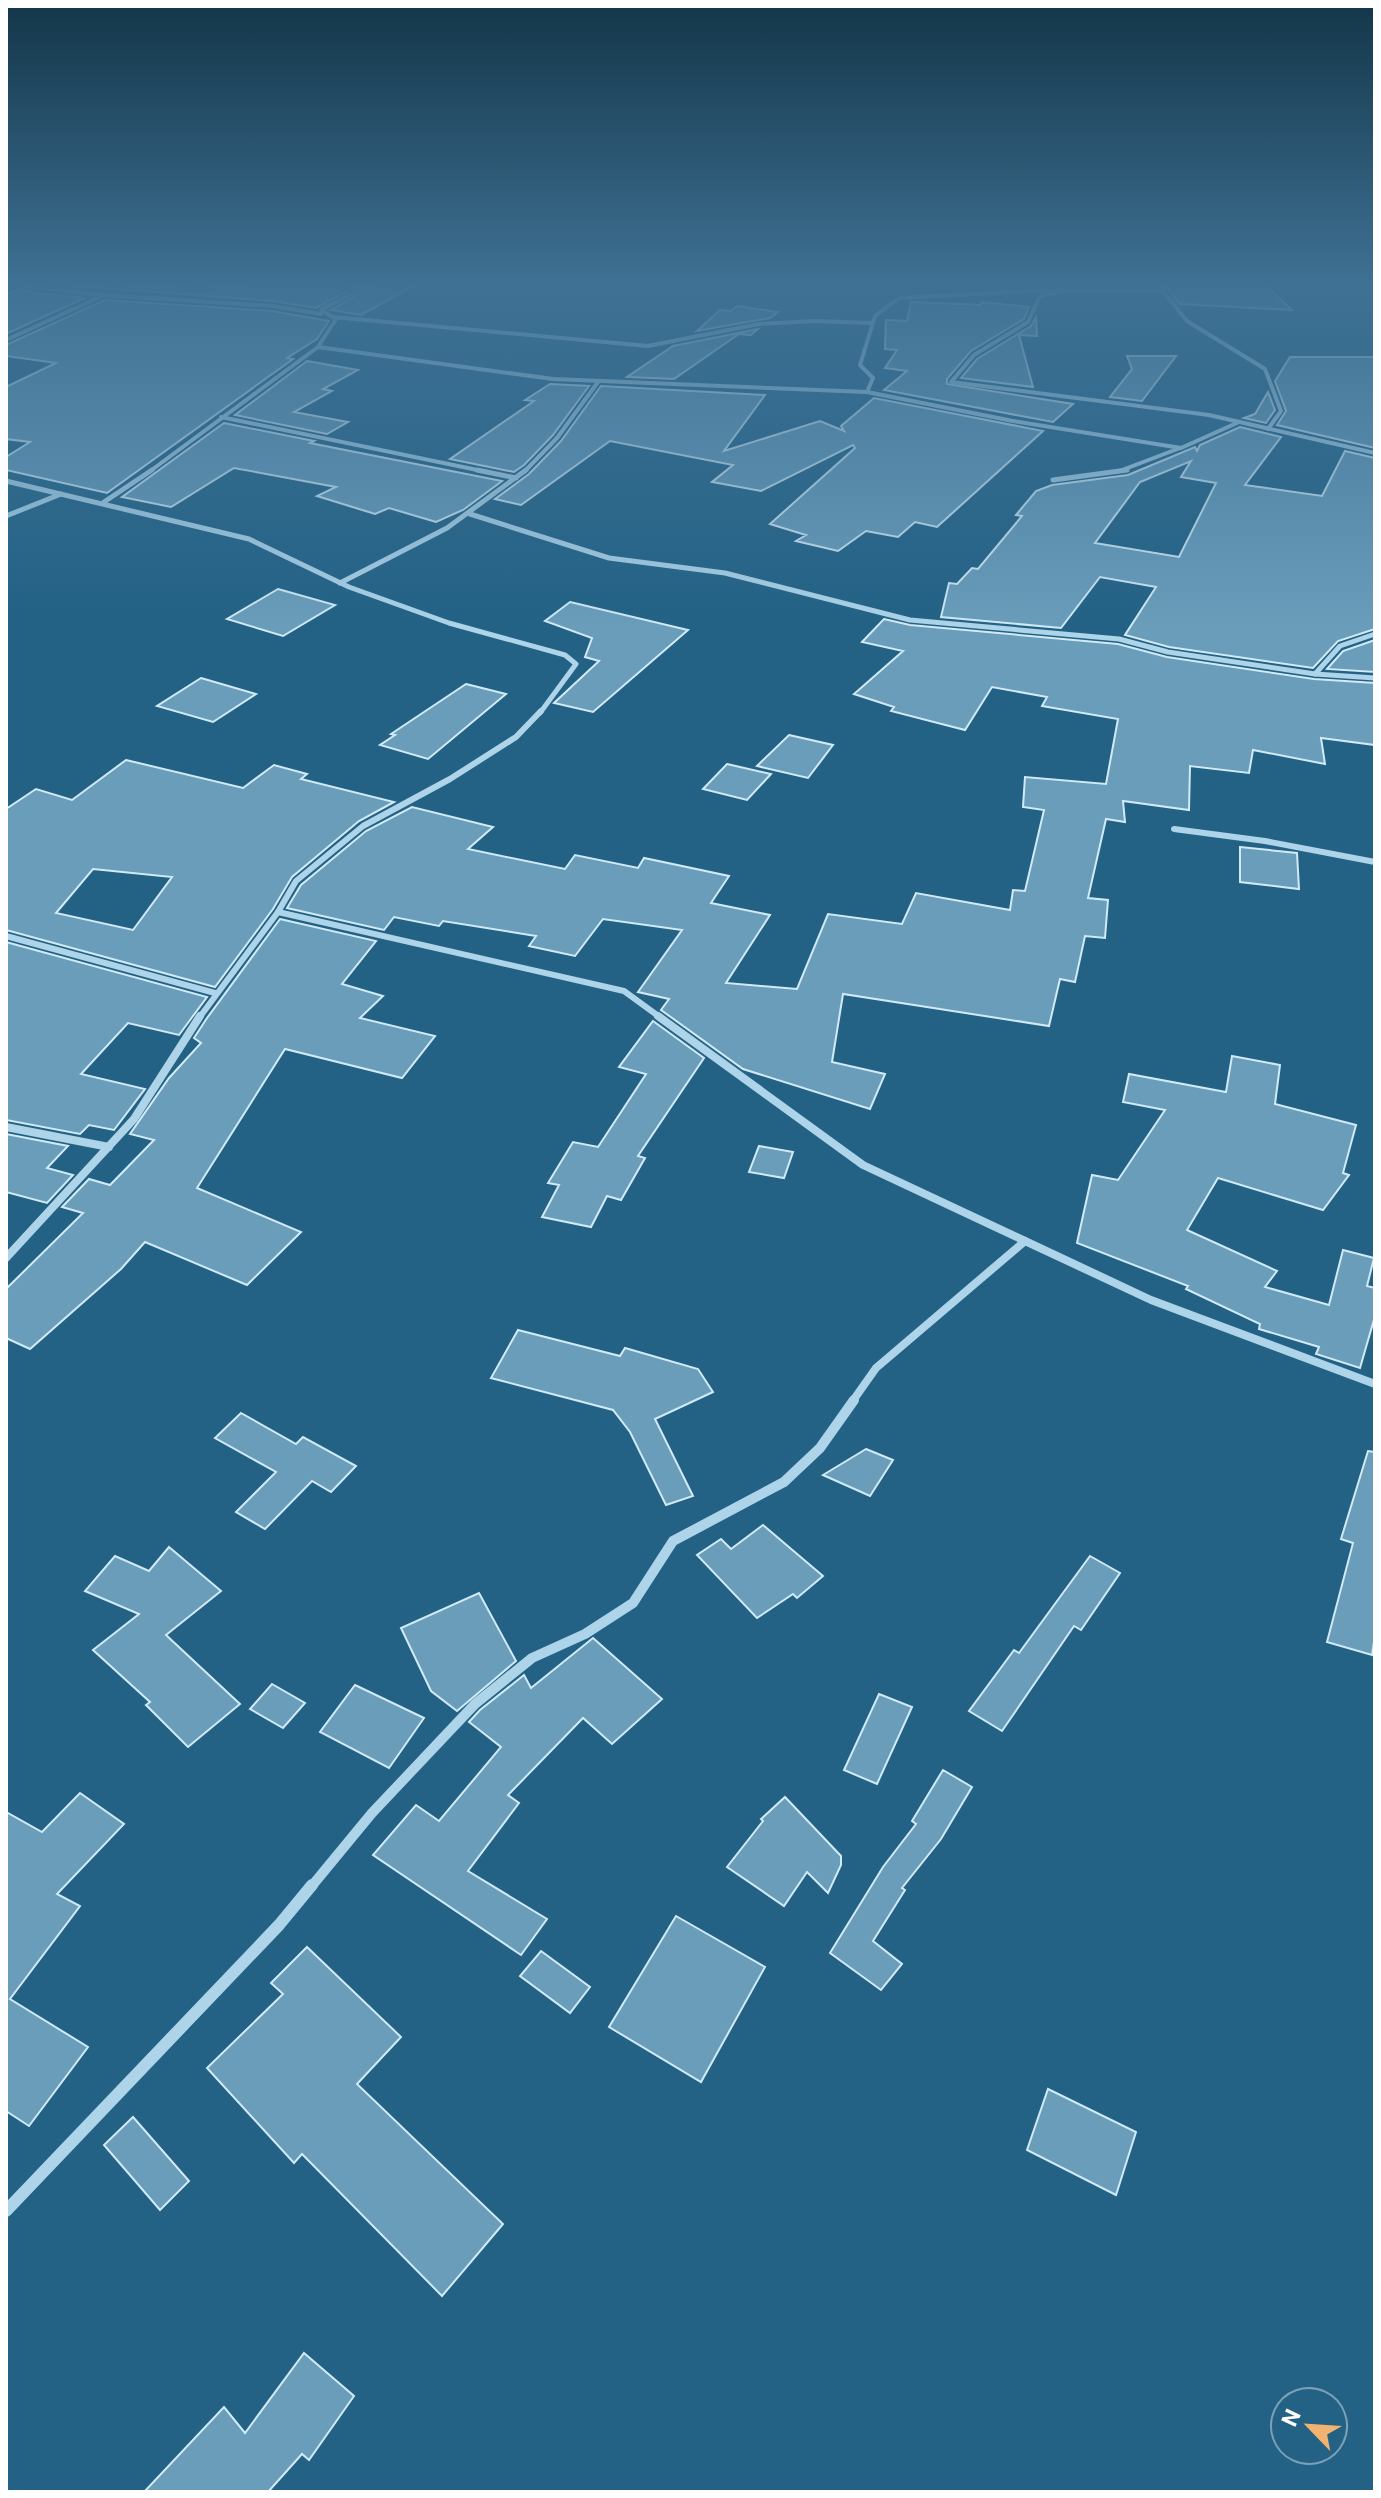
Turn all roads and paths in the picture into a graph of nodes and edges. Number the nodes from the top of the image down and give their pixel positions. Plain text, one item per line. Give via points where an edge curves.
1 (249, 397) edge
2 (587, 397) edge
3 (890, 397) edge
4 (1051, 397) edge
5 (1276, 397) edge
6 (221, 417) junction
7 (1239, 422) junction
8 (1268, 429) junction
9 (1181, 448) junction
10 (1375, 453) edge
11 (516, 478) junction
12 (1053, 480) dead end
13 (6, 481) edge
14 (62, 493) junction
15 (104, 502) junction
16 (470, 514) junction
17 (6, 516) edge
18 (340, 583) junction
19 (1375, 634) edge
20 (1315, 674) junction
21 (1375, 678) edge
22 (1174, 829) dead end
23 (1375, 862) edge
24 (278, 912) junction
25 (6, 936) edge
26 (215, 993) junction
27 (6, 1127) edge
28 (109, 1147) junction
29 (1025, 1241) junction
30 (6, 1258) edge
31 (1375, 1384) edge
32 (6, 2211) edge

1 - 6 street
2 - 11 street
3 - 9 street
4 - 7 street
5 - 8 street via 1281,411
6 - 11 street
6 - 15 street via 178,454
7 - 8 street
7 - 9 street
8 - 10 street
9 - 12 street via 1124,471
11 - 16 street
13 - 14 street
14 - 15 street
14 - 17 street
15 - 18 street via 249,539
16 - 18 street
16 - 20 street via 609,558 725,573 910,620 1119,639 1168,652
18 - 24 street via 449,623 565,655 576,664 516,737 363,826 296,881
19 - 20 street via 1340,646
20 - 21 street
22 - 23 street
24 - 26 street
24 - 29 street via 624,991 863,1165
25 - 26 street
26 - 28 street via 134,1119
27 - 28 street
28 - 30 street
29 - 31 street via 1151,1300
29 - 32 street via 876,1368 820,1448 784,1482 673,1541 633,1603 585,1634 532,1658 475,1704 372,1813 279,1925

